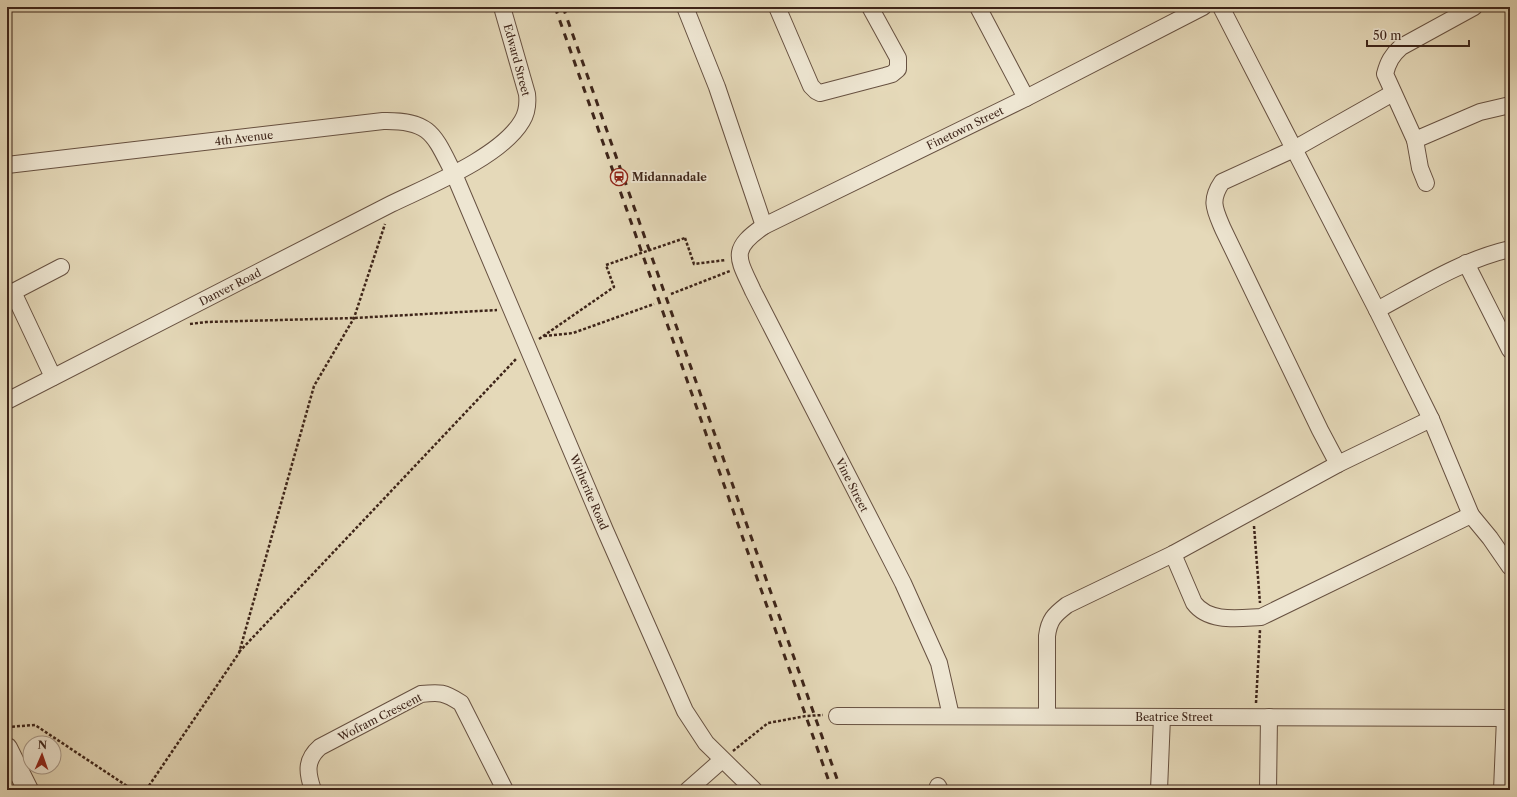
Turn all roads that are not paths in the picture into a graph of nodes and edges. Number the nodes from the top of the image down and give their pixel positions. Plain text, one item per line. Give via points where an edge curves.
1 (502, 7) edge
2 (685, 7) edge
3 (777, 7) edge
4 (870, 7) edge
5 (978, 7) edge
6 (1203, 7) edge
7 (1221, 7) edge
8 (1474, 7) edge
9 (1393, 93) junction
10 (1026, 98) junction
11 (1510, 105) edge
12 (1415, 140) junction
13 (1294, 149) junction
14 (7, 165) edge
15 (454, 174) junction
16 (1426, 182) dead end
17 (764, 226) junction
18 (1510, 248) edge
19 (740, 263) joint
20 (1466, 263) junction
21 (61, 267) dead end
22 (10, 292) edge
23 (1377, 310) junction
24 (1510, 350) edge
25 (54, 377) junction
26 (7, 401) edge
27 (1431, 419) junction
28 (1338, 464) junction
29 (1471, 515) junction
30 (1173, 554) junction
31 (1510, 567) edge
32 (837, 716) road end
33 (951, 716) junction
34 (1047, 716) junction
35 (1162, 717) junction
36 (1269, 717) junction
37 (1508, 718) edge
38 (7, 748) edge
39 (722, 760) junction
40 (28, 790) edge
41 (313, 790) edge
42 (505, 790) edge
43 (688, 790) edge
44 (754, 790) edge
45 (1159, 790) edge
46 (1268, 790) edge
47 (1502, 790) edge

1 - 15 street, Edward Street via 525,82 528,103 526,112 511,137
2 - 17 street via 717,87
3 - 4 street via 812,86 820,93 892,74 898,69 898,58
5 - 10 street
6 - 10 street, Finetown Street
7 - 13 street
8 - 9 street via 1401,47 1392,55 1385,74
9 - 12 street
9 - 13 street
10 - 17 street, Finetown Street
11 - 12 street via 1480,112
12 - 16 street via 1420,168
13 - 23 street
13 - 28 street via 1222,182 1213,200 1223,229
14 - 15 street, 4th Avenue via 399,121 426,129 436,140
15 - 25 street, Danver Road
15 - 39 street, Witherite Road via 685,711 706,743
17 - 19 street, Finetown Street via 740,248
18 - 20 street
19 - 33 street, Vine Street via 903,583 939,662
20 - 23 street
20 - 24 street
21 - 22 street
22 - 25 street
23 - 27 street
25 - 26 street, Danver Road
27 - 28 street
27 - 29 street
28 - 30 street
29 - 30 street via 1261,616 1219,617 1199,610
29 - 31 street
30 - 34 street via 1067,605 1056,614 1049,625 1047,636
32 - 33 street, Beatrice Street
33 - 34 street, Beatrice Street
34 - 35 street, Beatrice Street
35 - 36 street, Beatrice Street
35 - 45 street
36 - 37 street, Beatrice Street
36 - 46 street
37 - 47 street
38 - 40 street
39 - 43 street
39 - 44 street, Witherite Road
41 - 42 street, Wofram Crescent via 308,770 312,754 320,747 421,694 437,692 449,695 461,703

